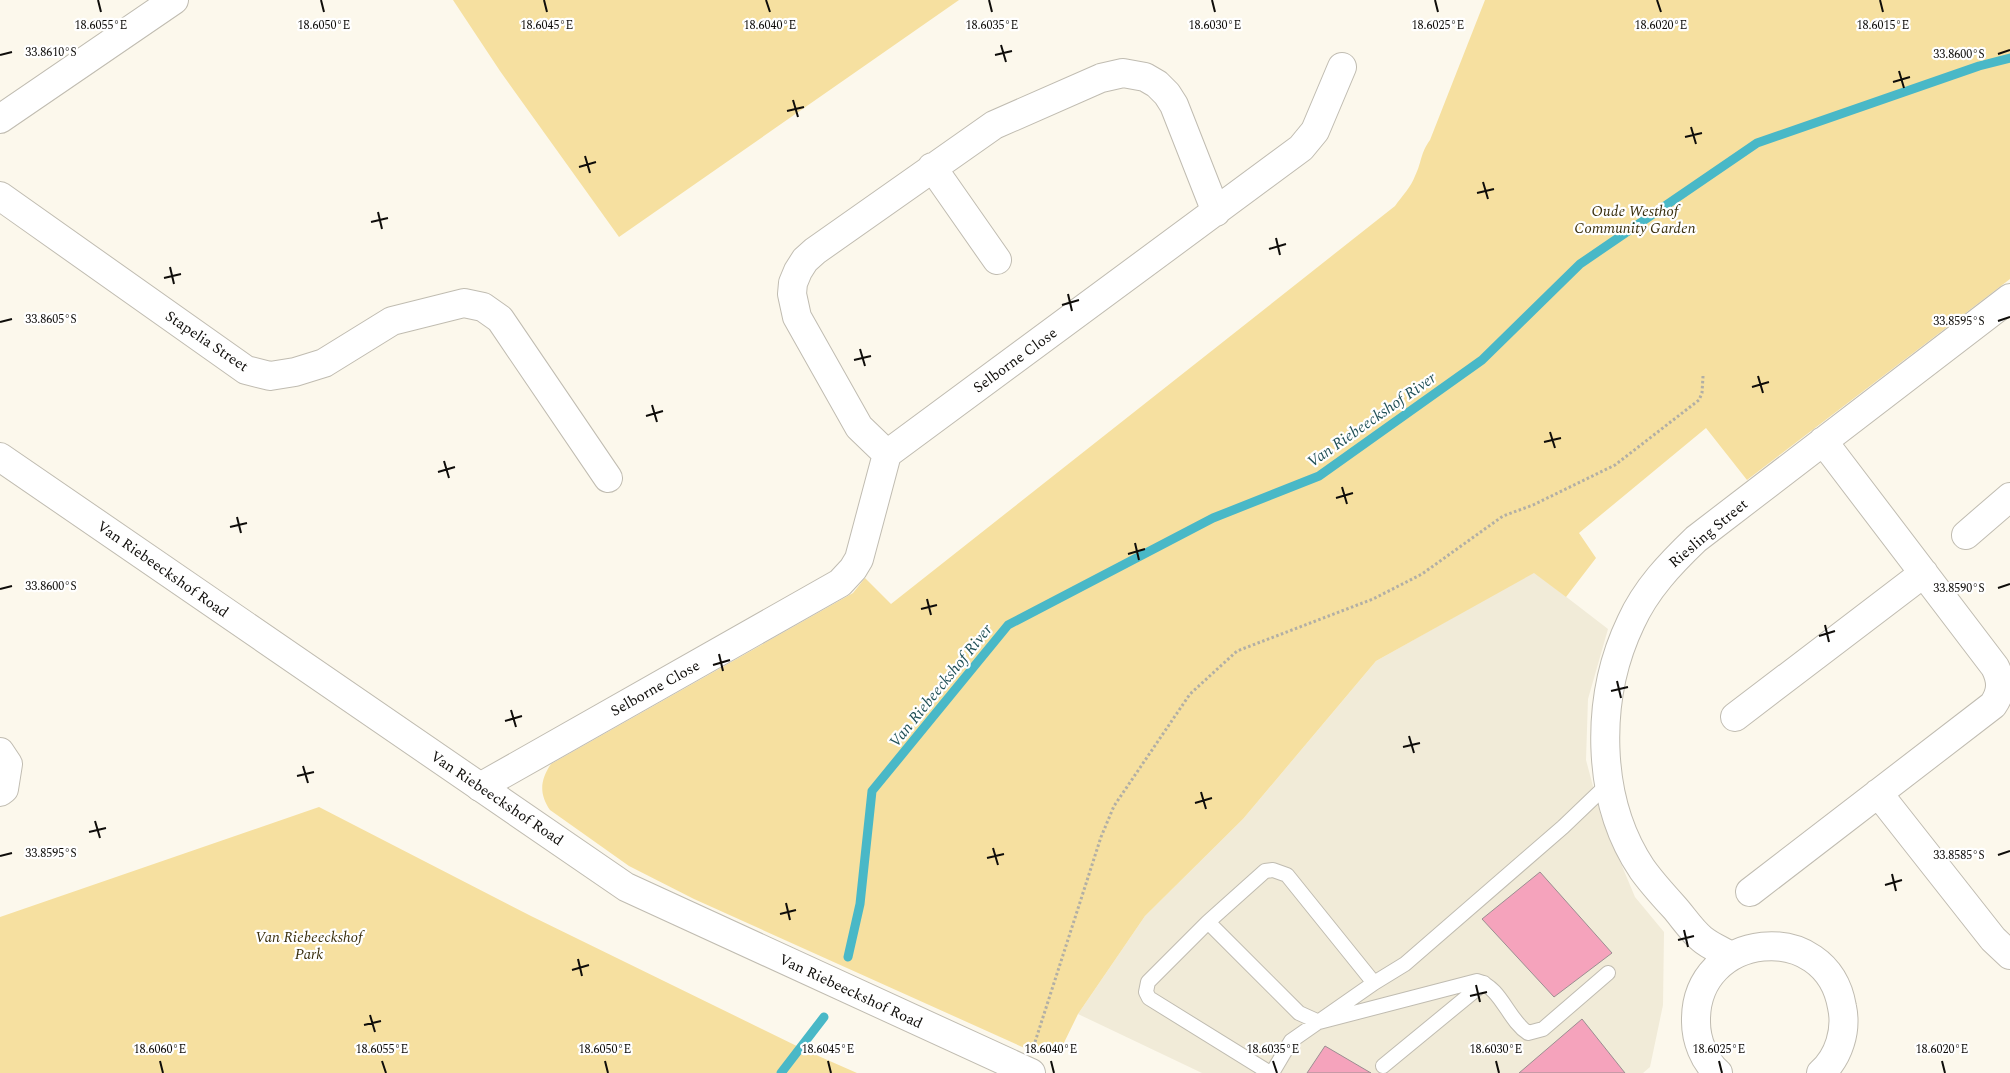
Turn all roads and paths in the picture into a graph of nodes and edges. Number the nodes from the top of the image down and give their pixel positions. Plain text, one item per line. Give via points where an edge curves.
1 (174, 0) edge
2 (1342, 67) dead end
3 (0, 119) edge
4 (932, 167) junction
5 (0, 196) edge
6 (1216, 212) junction
7 (997, 260) dead end
8 (2010, 298) edge
9 (1703, 376) dead end
10 (1823, 441) junction
11 (887, 454) junction
12 (0, 457) edge
13 (608, 478) dead end
14 (2010, 497) edge
15 (1966, 535) dead end
16 (1924, 573) junction
17 (1735, 717) dead end
18 (0, 752) edge
19 (1609, 783) junction
20 (480, 787) junction
21 (0, 792) edge
22 (1878, 793) junction
23 (1750, 892) dead end
24 (1208, 922) junction
25 (2010, 955) edge
26 (1731, 956) junction
27 (1608, 973) dead end
28 (1374, 983) junction
29 (1484, 983) junction
30 (1319, 1022) junction
31 (1383, 1066) dead end
32 (1828, 1071) edge
33 (1715, 1072) edge
34 (1030, 1073) edge
35 (1271, 1073) edge

1 - 3 street
2 - 6 street, Selborne Close via 1316,131 1309,140
4 - 6 street via 994,125 1101,78 1134,74 1157,84 1174,105
4 - 7 street
4 - 11 street via 815,251 798,270 793,283 797,317 859,427
5 - 13 street, Stapelia Street via 246,370 270,376 324,363 392,320 464,303 483,307 500,319
6 - 11 street, Selborne Close
8 - 10 street, Riesling Street
9 - 34 path via 1699,400 1615,465 1503,516 1422,574 1373,599 1237,651 1190,694 1114,806 1036,1039
10 - 16 street
10 - 19 street, Riesling Street via 1696,539 1659,576 1644,598 1622,642 1610,687 1605,727
11 - 20 street, Selborne Close via 859,559 840,583
12 - 20 street, Van Riebeeckshof Road
14 - 15 street
16 - 17 street
16 - 22 street via 1995,667 2001,683 2000,692 1993,705
18 - 21 street via 8,764 4,789
19 - 26 street, Riesling Street via 1620,824 1642,869 1702,939
19 - 28 lane via 1564,827 1405,964
20 - 34 street, Van Riebeeckshof Road via 626,887
22 - 23 street
22 - 25 street via 1993,939
24 - 28 lane via 1265,871 1287,875
24 - 30 lane via 1299,1013
24 - 35 lane via 1148,982 1146,992 1149,998
26 - 32 street via 1748,948 1767,945 1805,954 1820,965 1841,997 1844,1016 1842,1035
26 - 33 street via 1714,970 1702,988 1695,1010 1696,1032 1702,1052
27 - 29 lane via 1543,1029 1528,1034 1518,1027 1490,986
28 - 30 lane
29 - 30 lane via 1477,981
29 - 31 lane
30 - 35 lane via 1291,1041

